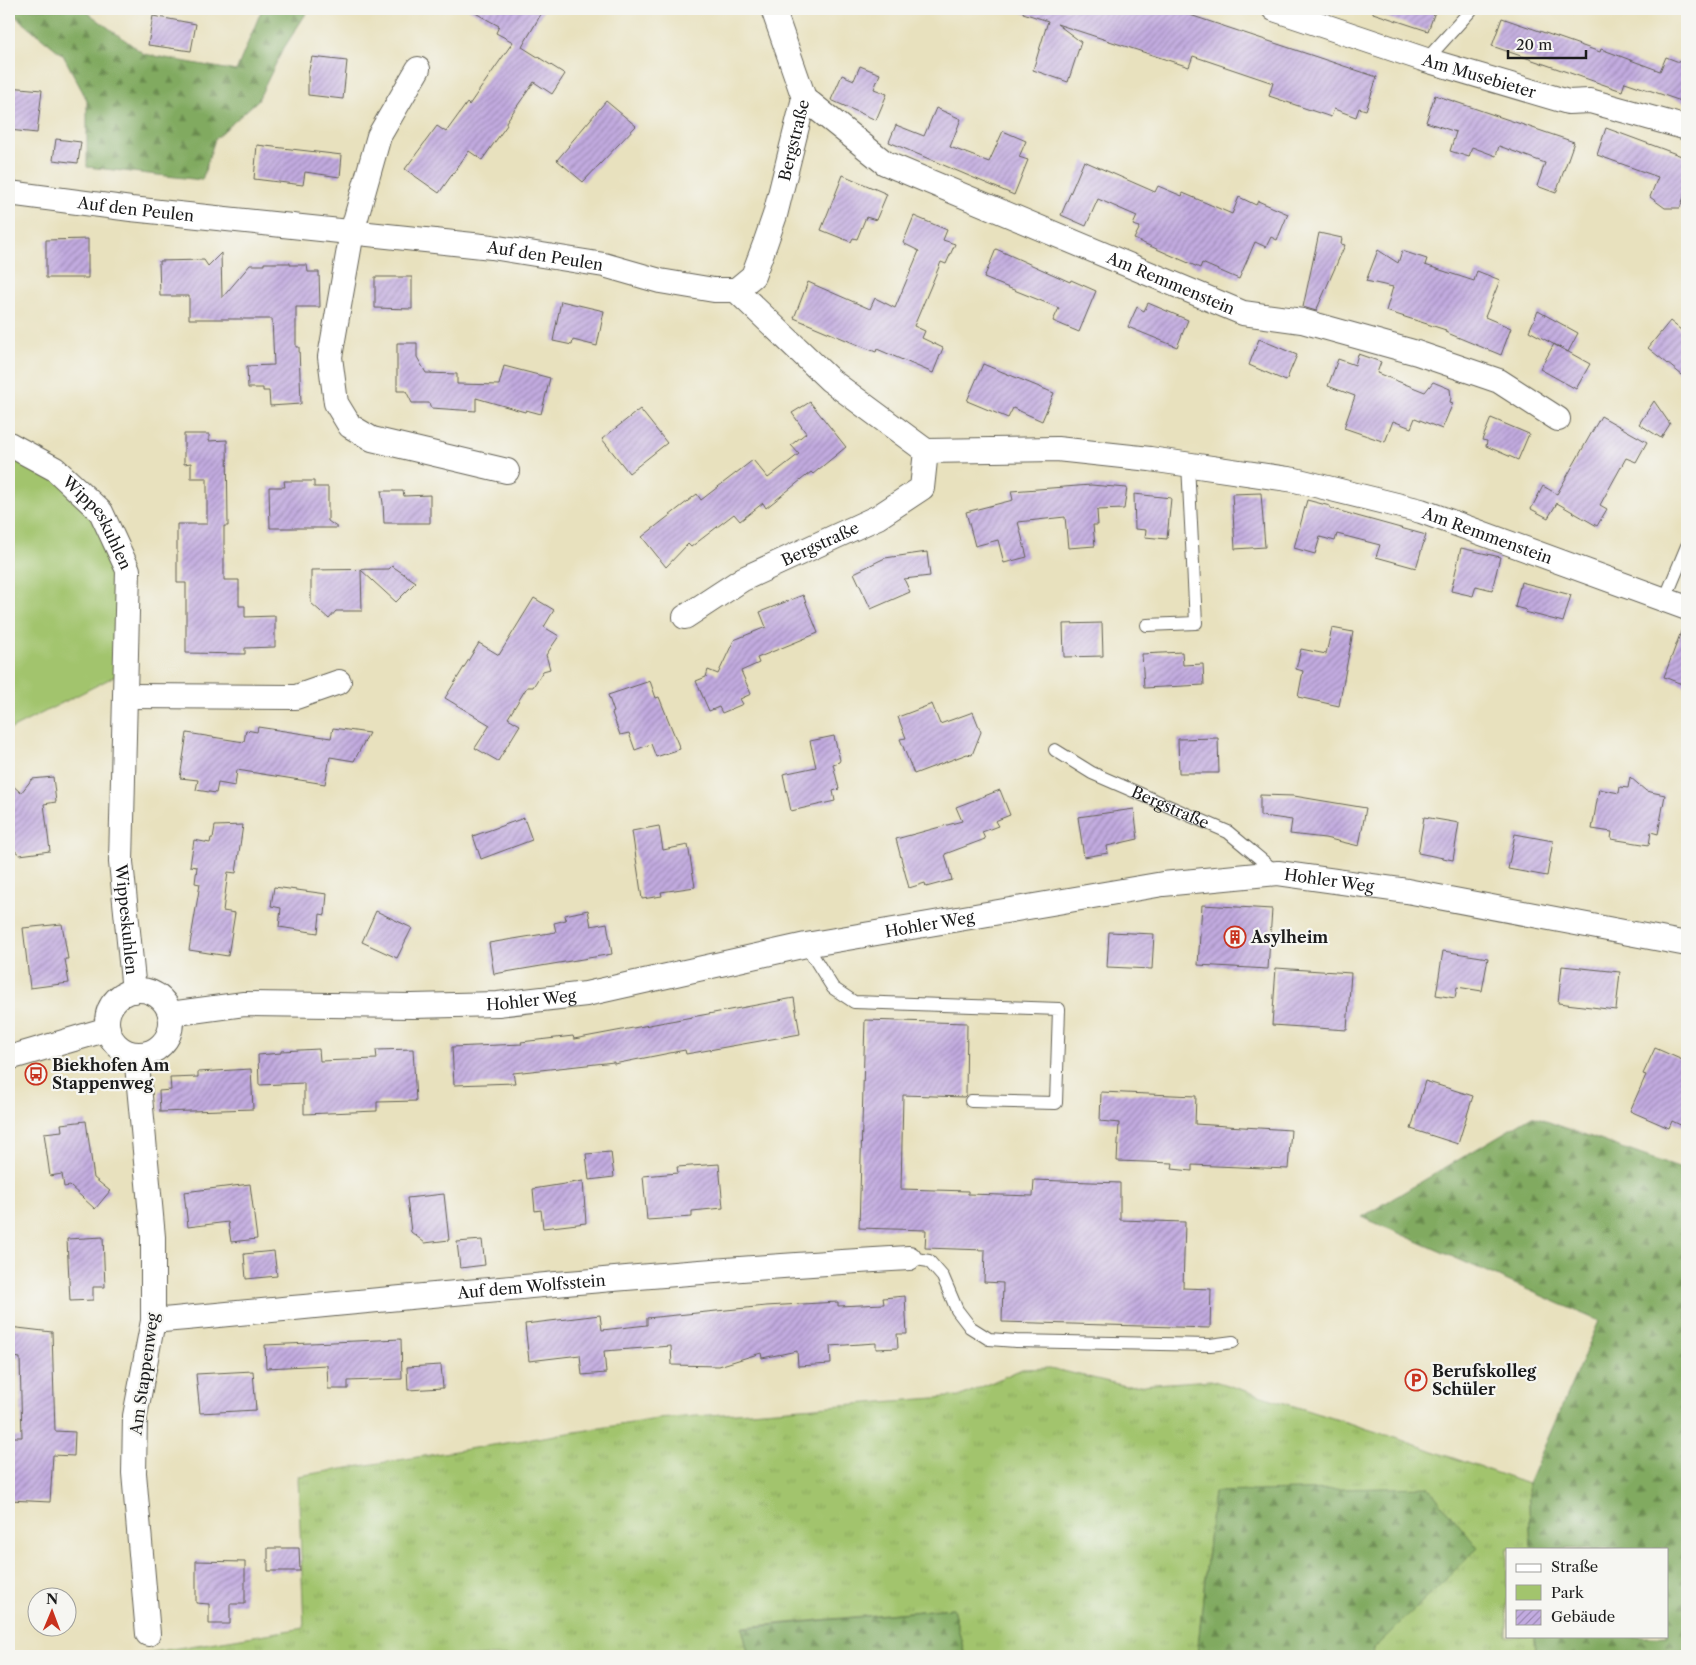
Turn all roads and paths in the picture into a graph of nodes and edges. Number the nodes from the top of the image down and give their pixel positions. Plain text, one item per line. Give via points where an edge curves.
1 (773, 9) edge
2 (1274, 9) edge
3 (1472, 9) edge
4 (1426, 60) junction
5 (418, 69) dead end
6 (804, 98) junction
7 (1687, 128) edge
8 (9, 193) edge
9 (352, 232) junction
10 (736, 290) junction
11 (1558, 419) dead end
12 (9, 444) edge
13 (926, 452) junction
14 (1188, 464) junction
15 (508, 471) dead end
16 (1687, 546) edge
17 (1665, 599) junction
18 (1687, 608) edge
19 (685, 617) dead end
20 (1147, 625) dead end
21 (339, 682) dead end
22 (126, 696) junction
23 (1055, 750) dead end
24 (1278, 873) junction
25 (1687, 944) edge
26 (806, 945) junction
27 (134, 991) junction
28 (170, 1014) junction
29 (108, 1029) junction
30 (136, 1054) junction
31 (9, 1058) edge
32 (971, 1101) dead end
33 (909, 1258) joint
34 (153, 1321) junction
35 (1233, 1342) dead end
36 (148, 1634) dead end

1 - 6 street, Bergstraße
2 - 4 street, Am Musebieter
3 - 4 lane
4 - 7 street, Am Musebieter via 1568,102 1590,101
5 - 9 street via 379,136
6 - 10 street, Bergstraße via 775,215 753,276
6 - 11 street, Am Remmenstein via 885,163 1243,313 1302,321 1417,353 1498,381
8 - 9 street, Auf den Peulen
9 - 10 street, Auf den Peulen via 492,247 604,265 660,281 714,290
9 - 15 street via 330,357 336,403 350,426 372,439
10 - 13 street via 830,380
12 - 22 street, Wippeskuhlen via 55,469 101,512 128,570
13 - 14 street, Am Remmenstein via 1057,448
13 - 19 street, Bergstraße via 922,488 878,517 743,579
14 - 17 street, Am Remmenstein via 1296,480 1421,511
14 - 20 lane via 1196,623
16 - 17 lane
17 - 18 street, Am Remmenstein
21 - 22 street via 296,697
22 - 27 street, Wippeskuhlen via 121,862
23 - 24 lane, Bergstraße via 1092,773 1228,832
24 - 25 street, Hohler Weg via 1407,891
24 - 26 street, Hohler Weg via 1163,884
26 - 28 street, Hohler Weg via 586,994 498,1004 244,1004
26 - 32 lane via 833,988 854,1002 1059,1009 1056,1103
27 - 28 street via 150,992 161,998
27 - 29 street via 115,1000 108,1011
28 - 30 street via 170,1033 163,1044 153,1052
29 - 30 street via 117,1046
29 - 31 street
30 - 34 street, Am Stappenweg via 154,1237
33 - 34 street, Auf dem Wolfsstein via 532,1286
33 - 35 lane via 929,1261 943,1277 970,1327 989,1339 1210,1345
34 - 36 street, Am Stappenweg via 135,1416 134,1473

